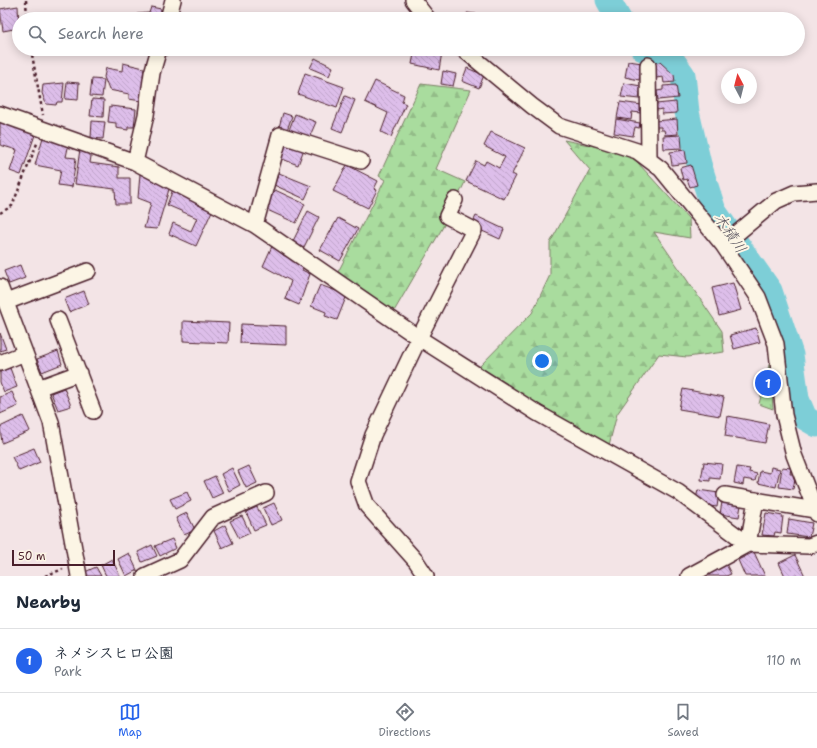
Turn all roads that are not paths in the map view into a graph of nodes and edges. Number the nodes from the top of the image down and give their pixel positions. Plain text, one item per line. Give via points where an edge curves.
1 (173, 0) edge
2 (413, 0) edge
3 (170, 12) edge
4 (422, 12) edge
5 (157, 56) edge
6 (471, 56) edge
7 (648, 65) dead end
8 (0, 114) edge
9 (649, 158) junction
10 (361, 161) dead end
11 (135, 162) junction
12 (817, 191) edge
13 (454, 200) dead end
14 (255, 225) junction
15 (730, 240) junction
16 (88, 271) dead end
17 (2, 295) edge
18 (58, 320) dead end
19 (419, 338) junction
20 (25, 353) junction
21 (0, 363) edge
22 (79, 373) junction
23 (38, 388) junction
24 (93, 411) dead end
25 (266, 492) dead end
26 (724, 495) dead end
27 (756, 500) junction
28 (816, 512) edge
29 (817, 543) edge
30 (748, 544) junction
31 (78, 570) edge
32 (145, 576) edge
33 (426, 576) edge
34 (689, 576) edge

1 - 3 street
2 - 4 street
5 - 11 street
6 - 9 street via 559,126 637,151
7 - 9 street
8 - 11 street
9 - 15 street
10 - 14 street via 280,135
11 - 14 street
12 - 15 street via 794,193 776,201
13 - 19 street via 447,216 474,230
14 - 19 street
15 - 28 street via 758,297 776,344 784,415 794,456
16 - 17 street
17 - 20 street
18 - 22 street
19 - 30 street via 537,413 678,492
19 - 33 street via 373,435 358,481 367,506 416,561
20 - 21 street
20 - 23 street
22 - 23 street
22 - 24 street
23 - 31 street via 51,422
25 - 32 street via 213,517 180,560
26 - 27 street
27 - 28 street
27 - 30 street
29 - 30 street via 809,546
30 - 34 street

